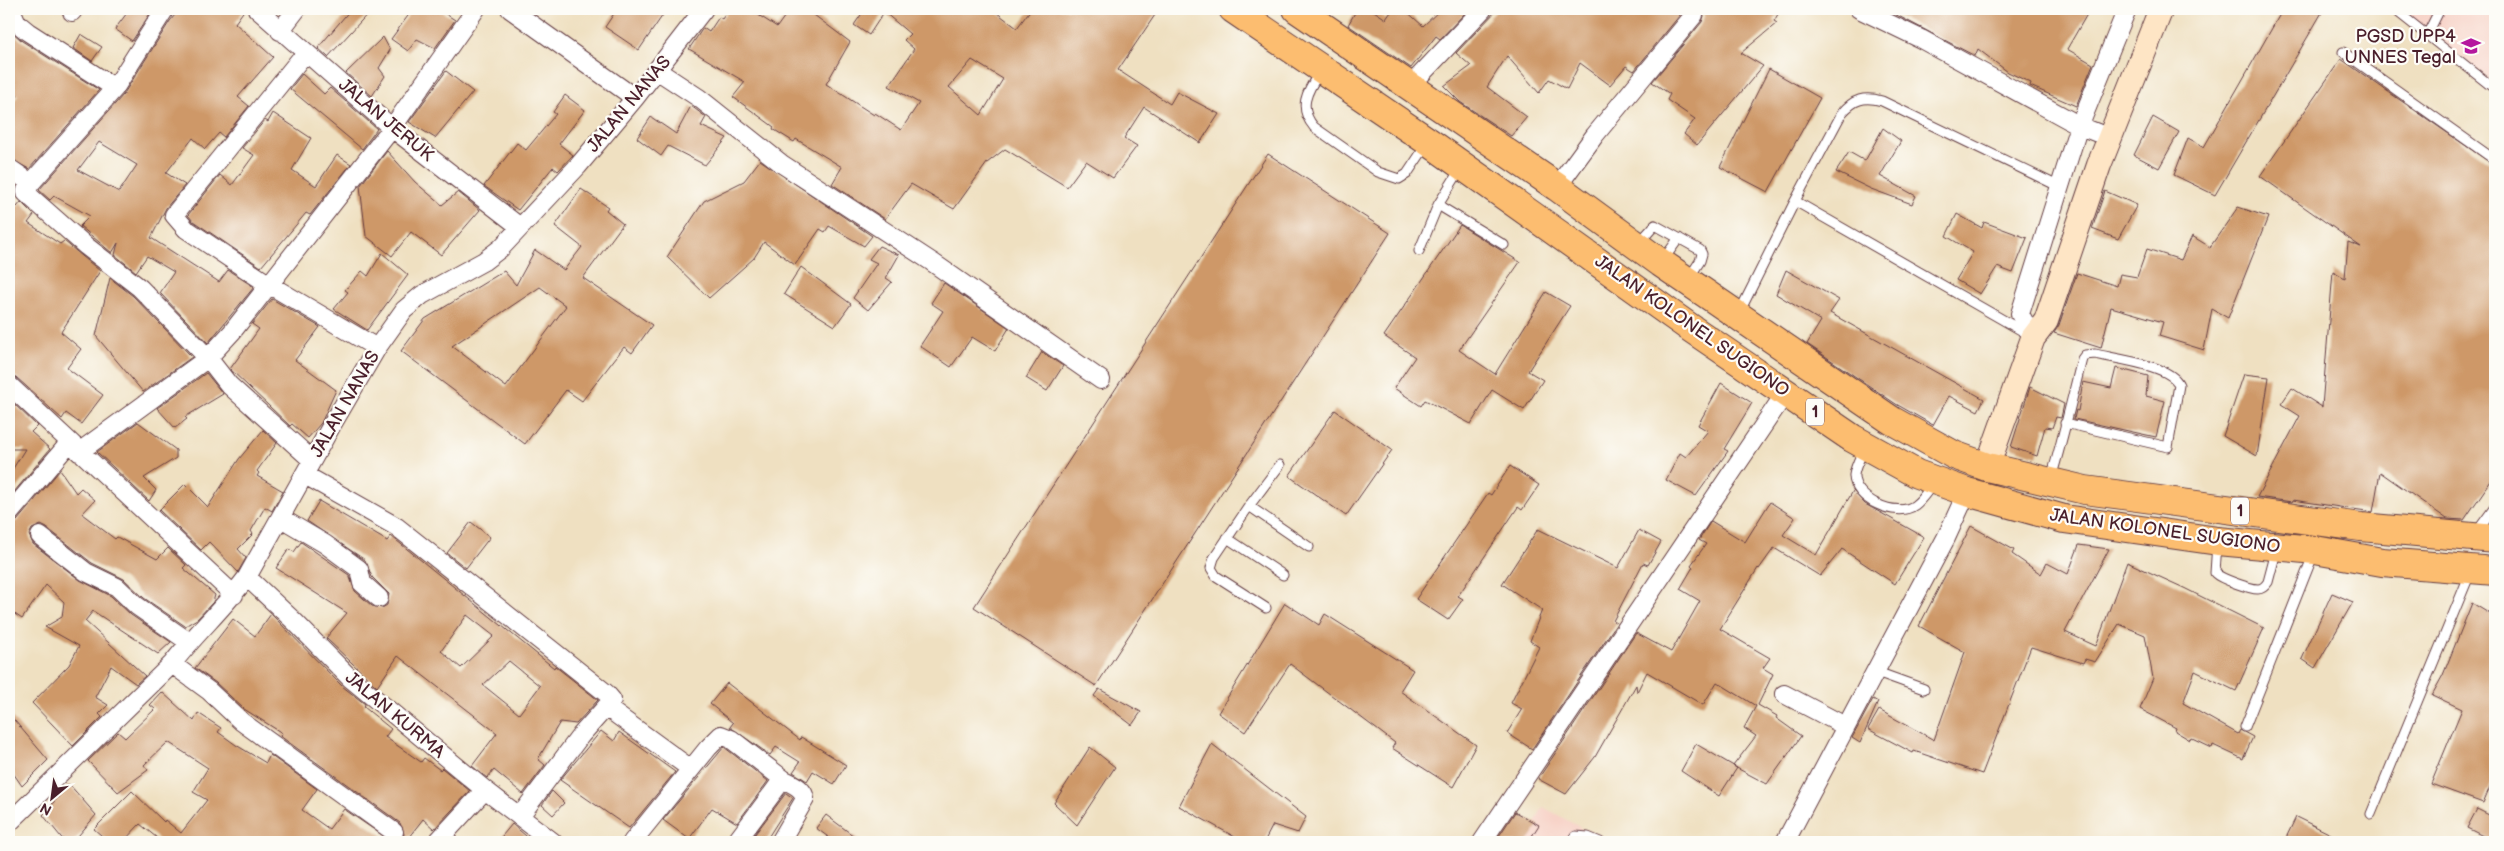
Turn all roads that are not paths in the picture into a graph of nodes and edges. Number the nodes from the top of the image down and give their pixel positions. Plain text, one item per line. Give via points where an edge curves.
1 (11, 9) edge
2 (165, 9) edge
3 (257, 9) edge
4 (297, 9) edge
5 (476, 9) edge
6 (510, 9) edge
7 (704, 9) edge
8 (1233, 9) edge
9 (1297, 9) edge
10 (1483, 9) edge
11 (1859, 9) edge
12 (2126, 9) edge
13 (2161, 9) edge
14 (2394, 9) edge
15 (2440, 9) edge
16 (1694, 15) dead end
17 (280, 31) junction
18 (2427, 35) junction
19 (306, 52) junction
20 (2343, 52) dead end
21 (1322, 68) junction
22 (658, 71) junction
23 (1409, 87) junction
24 (116, 88) junction
25 (2495, 89) edge
26 (636, 98) junction
27 (2080, 126) junction
28 (392, 128) junction
29 (1482, 136) junction
30 (2110, 138) junction
31 (1429, 142) junction
32 (2495, 160) edge
33 (1462, 166) junction
34 (9, 168) edge
35 (31, 183) junction
36 (1557, 187) junction
37 (2060, 187) junction
38 (1795, 201) junction
39 (1438, 205) junction
40 (520, 227) junction
41 (1679, 238) junction
42 (1504, 245) dead end
43 (1637, 246) junction
44 (1419, 251) dead end
45 (1661, 263) junction
46 (1688, 281) junction
47 (268, 284) junction
48 (1738, 315) junction
49 (2033, 338) junction
50 (377, 348) junction
51 (208, 358) junction
52 (1101, 380) dead end
53 (9, 385) edge
54 (1786, 392) junction
55 (2065, 424) junction
56 (1865, 446) junction
57 (74, 447) junction
58 (1280, 465) dead end
59 (1987, 467) junction
60 (308, 468) junction
61 (1935, 482) junction
62 (2050, 482) junction
63 (1967, 492) junction
64 (1249, 506) junction
65 (2495, 507) edge
66 (9, 514) edge
67 (281, 518) junction
68 (40, 536) dead end
69 (1228, 538) junction
70 (2484, 538) edge
71 (2218, 541) junction
72 (1309, 547) dead end
73 (2277, 548) junction
74 (2315, 550) junction
75 (2484, 570) edge
76 (1283, 575) dead end
77 (247, 577) junction
78 (234, 595) junction
79 (380, 598) dead end
80 (1266, 608) dead end
81 (189, 642) junction
82 (172, 664) junction
83 (1874, 671) junction
84 (1924, 689) dead end
85 (1784, 694) dead end
86 (606, 707) junction
87 (1845, 726) junction
88 (2245, 727) dead end
89 (691, 769) junction
90 (783, 779) junction
91 (485, 790) junction
92 (2371, 814) dead end
93 (520, 816) junction
94 (10, 820) edge
95 (394, 832) dead end
96 (534, 837) edge
97 (437, 842) edge
98 (553, 842) edge
99 (632, 842) edge
100 (736, 842) edge
101 (780, 842) edge
102 (1482, 842) edge
103 (1570, 842) edge
104 (1600, 842) edge
105 (1786, 842) edge

1 - 24 street via 17,23 28,32
2 - 24 street
3 - 17 street, JALAN JERUK
4 - 17 street
5 - 28 street
6 - 26 street
7 - 22 street, JALAN NANAS
8 - 21 highway, JALAN KOLONEL SUGIONO / 1
9 - 23 highway, JALAN KOLONEL SUGIONO / 1
10 - 23 street
11 - 27 street
12 - 27 street
13 - 30 street
14 - 18 lane
15 - 18 lane
16 - 36 street via 1595,135
17 - 19 street, JALAN JERUK
18 - 25 lane
19 - 28 street, JALAN JERUK
19 - 47 street via 174,215 186,229
20 - 32 lane
21 - 31 highway, JALAN KOLONEL SUGIONO / 1
21 - 31 lane via 1310,87 1304,107 1306,118 1378,172 1399,179 1407,174
22 - 26 street, JALAN NANAS
22 - 52 street via 699,98 782,164 932,262
23 - 29 highway, JALAN KOLONEL SUGIONO / 1
24 - 35 street
26 - 40 street, JALAN NANAS
27 - 30 street
27 - 37 street
28 - 40 street, JALAN JERUK
28 - 47 street
29 - 33 highway
29 - 36 highway, JALAN KOLONEL SUGIONO / 1
30 - 49 street via 2046,321
31 - 33 highway, JALAN KOLONEL SUGIONO / 1
33 - 39 lane
33 - 54 highway, JALAN KOLONEL SUGIONO / 1
34 - 35 street
35 - 51 street via 26,190 28,196 140,288
36 - 43 highway, JALAN KOLONEL SUGIONO / 1
37 - 38 lane via 1870,98 1852,102 1842,113
37 - 49 street via 2020,314
38 - 48 lane
38 - 49 lane
39 - 42 lane
39 - 44 lane
40 - 50 street, JALAN NANAS via 484,261 408,306
41 - 43 lane via 1655,225
41 - 45 lane
41 - 46 lane via 1702,254
43 - 45 highway, JALAN KOLONEL SUGIONO / 1
45 - 46 highway, JALAN KOLONEL SUGIONO / 1
46 - 48 highway, JALAN KOLONEL SUGIONO / 1
47 - 50 street
47 - 51 street
48 - 59 highway, JALAN KOLONEL SUGIONO / 1 via 1891,420 1954,455
49 - 59 street
50 - 60 street, JALAN NANAS
51 - 57 street
51 - 60 street via 229,385
53 - 57 street
54 - 56 highway, JALAN KOLONEL SUGIONO / 1
54 - 102 street
55 - 55 lane via 2082,358 2089,354 2157,368 2177,380 2179,391 2168,447
55 - 62 lane
56 - 61 highway, JALAN KOLONEL SUGIONO / 1
56 - 61 lane via 1854,474 1865,497 1894,510 1906,509 1915,505
57 - 66 street
57 - 78 street
58 - 64 lane
59 - 62 highway, JALAN KOLONEL SUGIONO / 1
60 - 67 street, JALAN NANAS
60 - 86 street via 397,526 450,567 606,693 612,700
61 - 63 highway, JALAN KOLONEL SUGIONO / 1
62 - 70 highway, JALAN KOLONEL SUGIONO / 1 via 2159,501 2361,527
63 - 71 highway, JALAN KOLONEL SUGIONO / 1 via 2064,519
63 - 83 street via 1946,538
64 - 69 lane
64 - 72 lane
65 - 70 lane
67 - 77 street, JALAN NANAS
67 - 79 street via 359,569 362,583
68 - 81 street via 79,567 117,588
69 - 76 lane
69 - 80 lane via 1211,568 1216,576
71 - 73 highway, JALAN KOLONEL SUGIONO / 1
71 - 73 lane via 2215,573 2223,579 2258,589 2268,582
73 - 74 highway, JALAN KOLONEL SUGIONO / 1
74 - 75 highway, JALAN KOLONEL SUGIONO / 1 via 2382,562
74 - 88 lane
75 - 92 lane
77 - 78 street, JALAN NANAS
77 - 91 street, JALAN KURMA via 350,678
78 - 81 street, JALAN NANAS
81 - 82 street, JALAN NANAS
82 - 94 street, JALAN NANAS
82 - 95 street via 209,691 242,722
83 - 84 lane
83 - 87 street
85 - 87 street
86 - 89 street
86 - 93 street
87 - 105 street
89 - 90 street via 721,735 731,739
89 - 99 street
90 - 100 street
90 - 101 street via 796,786 806,799
91 - 93 street, JALAN KURMA
91 - 97 street
93 - 96 street, JALAN KURMA
96 - 98 street, JALAN KURMA
103 - 104 lane via 1576,836

